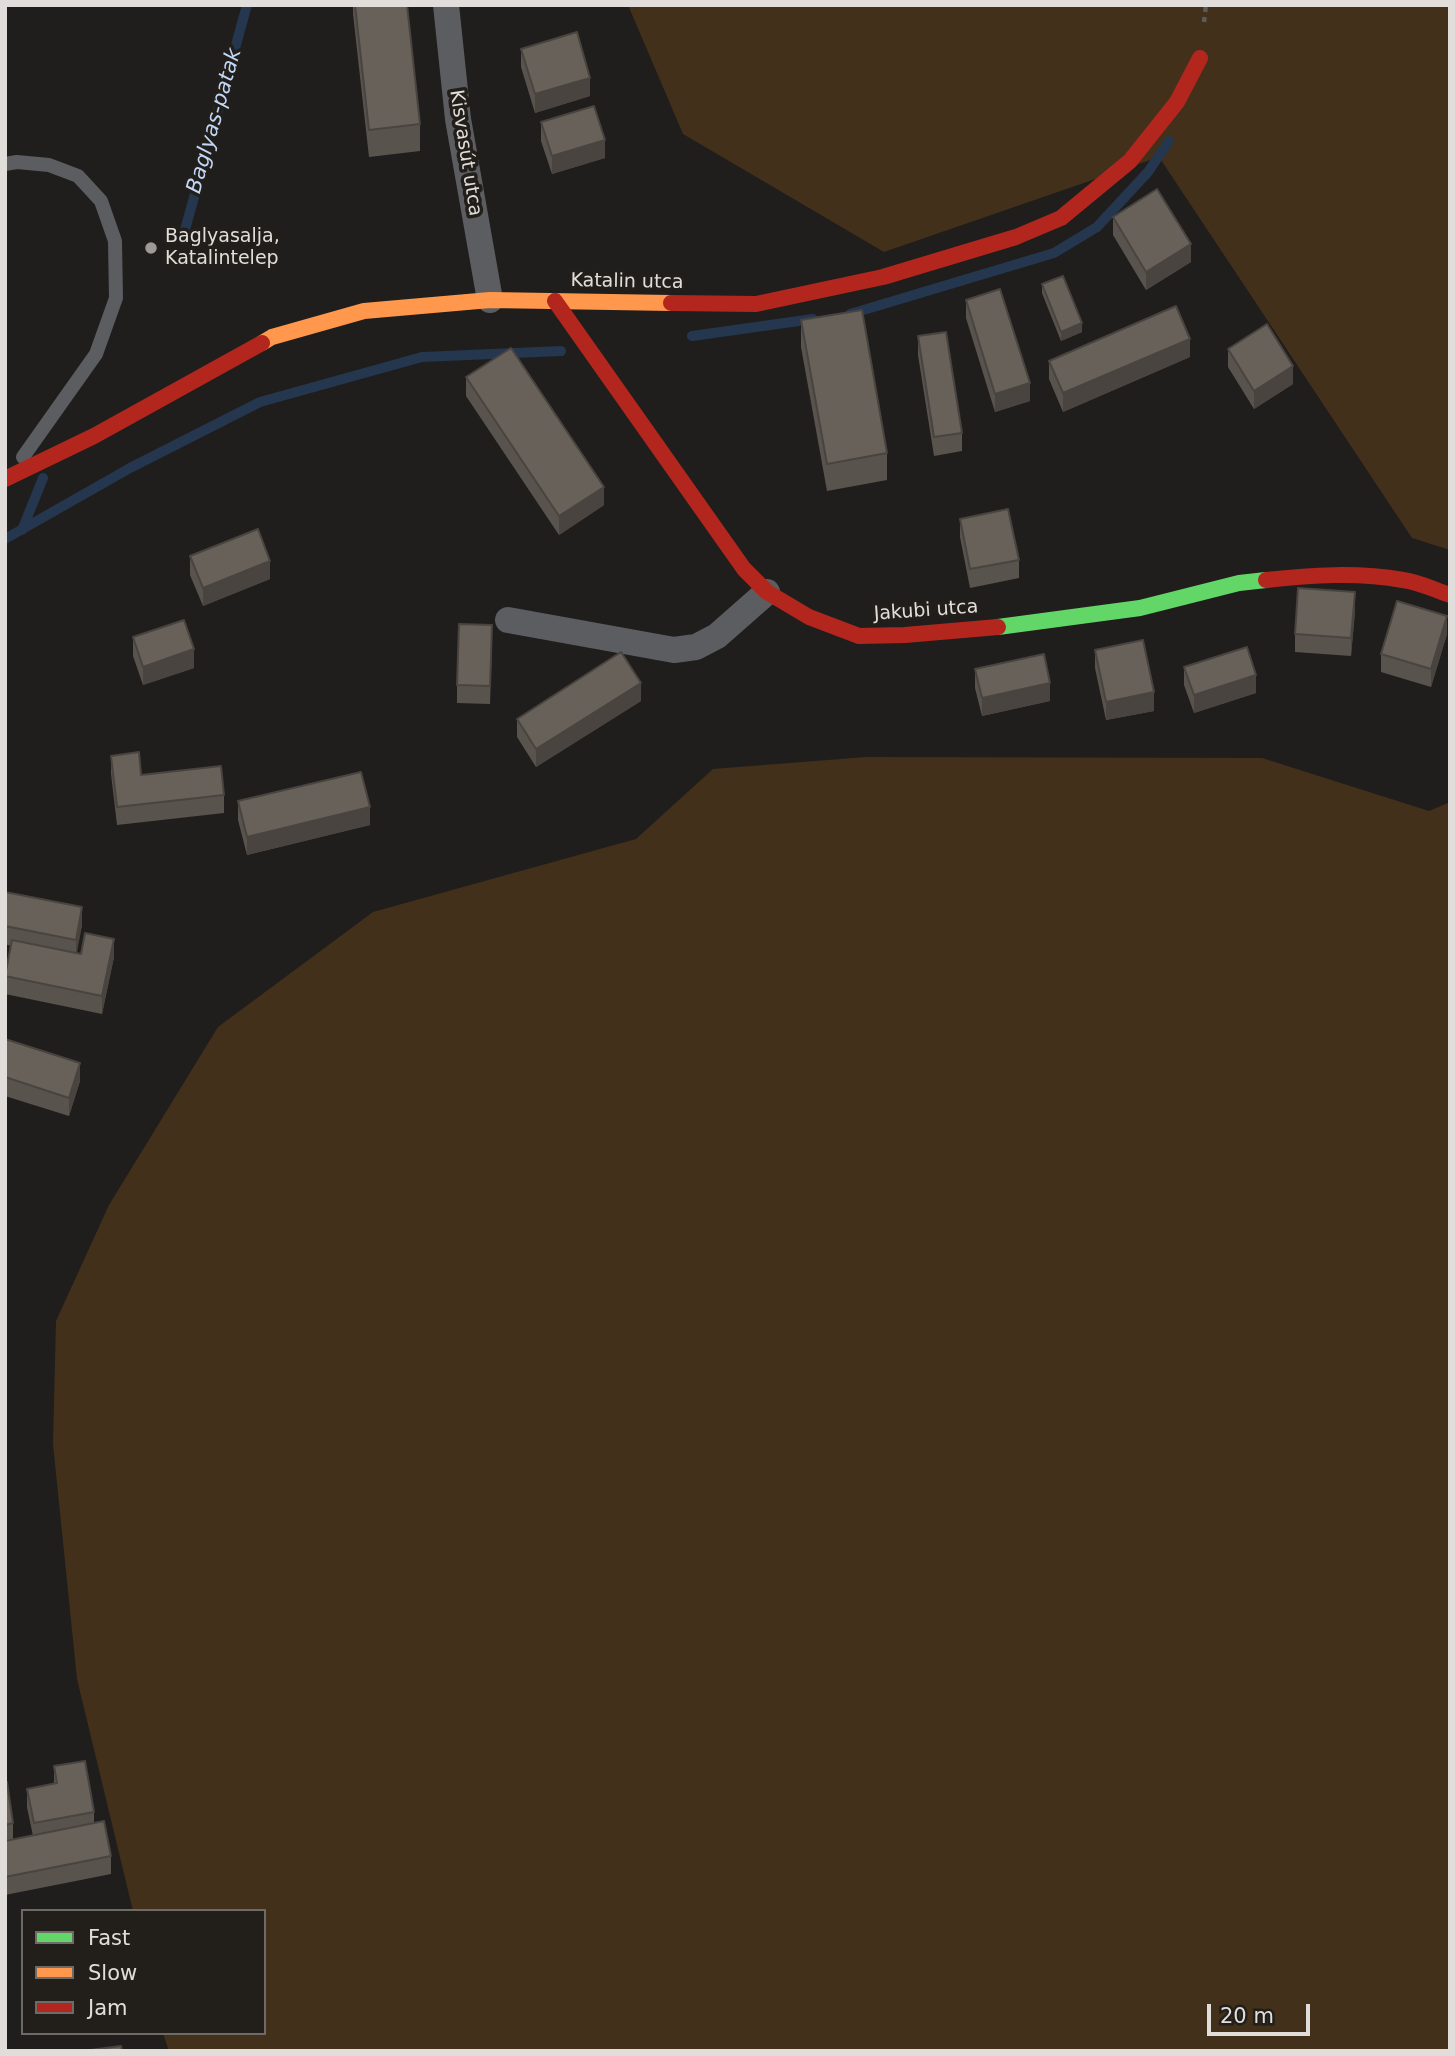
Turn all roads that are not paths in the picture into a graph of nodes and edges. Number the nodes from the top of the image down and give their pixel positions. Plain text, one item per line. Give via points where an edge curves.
1 (446, 5) edge
2 (1199, 58) dead end
3 (5, 164) edge
4 (490, 300) junction
5 (555, 301) junction
6 (8, 477) edge
7 (767, 592) junction
8 (1450, 595) edge
9 (508, 620) dead end

1 - 4 street, Kisvasút utca via 458,119
2 - 5 street, Katalin utca via 1177,102 1130,161 1060,218 1016,237 883,277 756,304
3 - 6 lane via 50,165 78,176 101,201 115,241 116,275 116,298 96,355
4 - 5 street, Katalin utca
4 - 6 street, Katalin utca via 364,311 272,337 94,436
5 - 7 street, Jakubi utca via 744,569
7 - 8 street, Jakubi utca via 809,617 859,636 1038,623 1140,608 1239,583 1304,576 1405,580
7 - 9 street via 717,636 696,647 674,650

